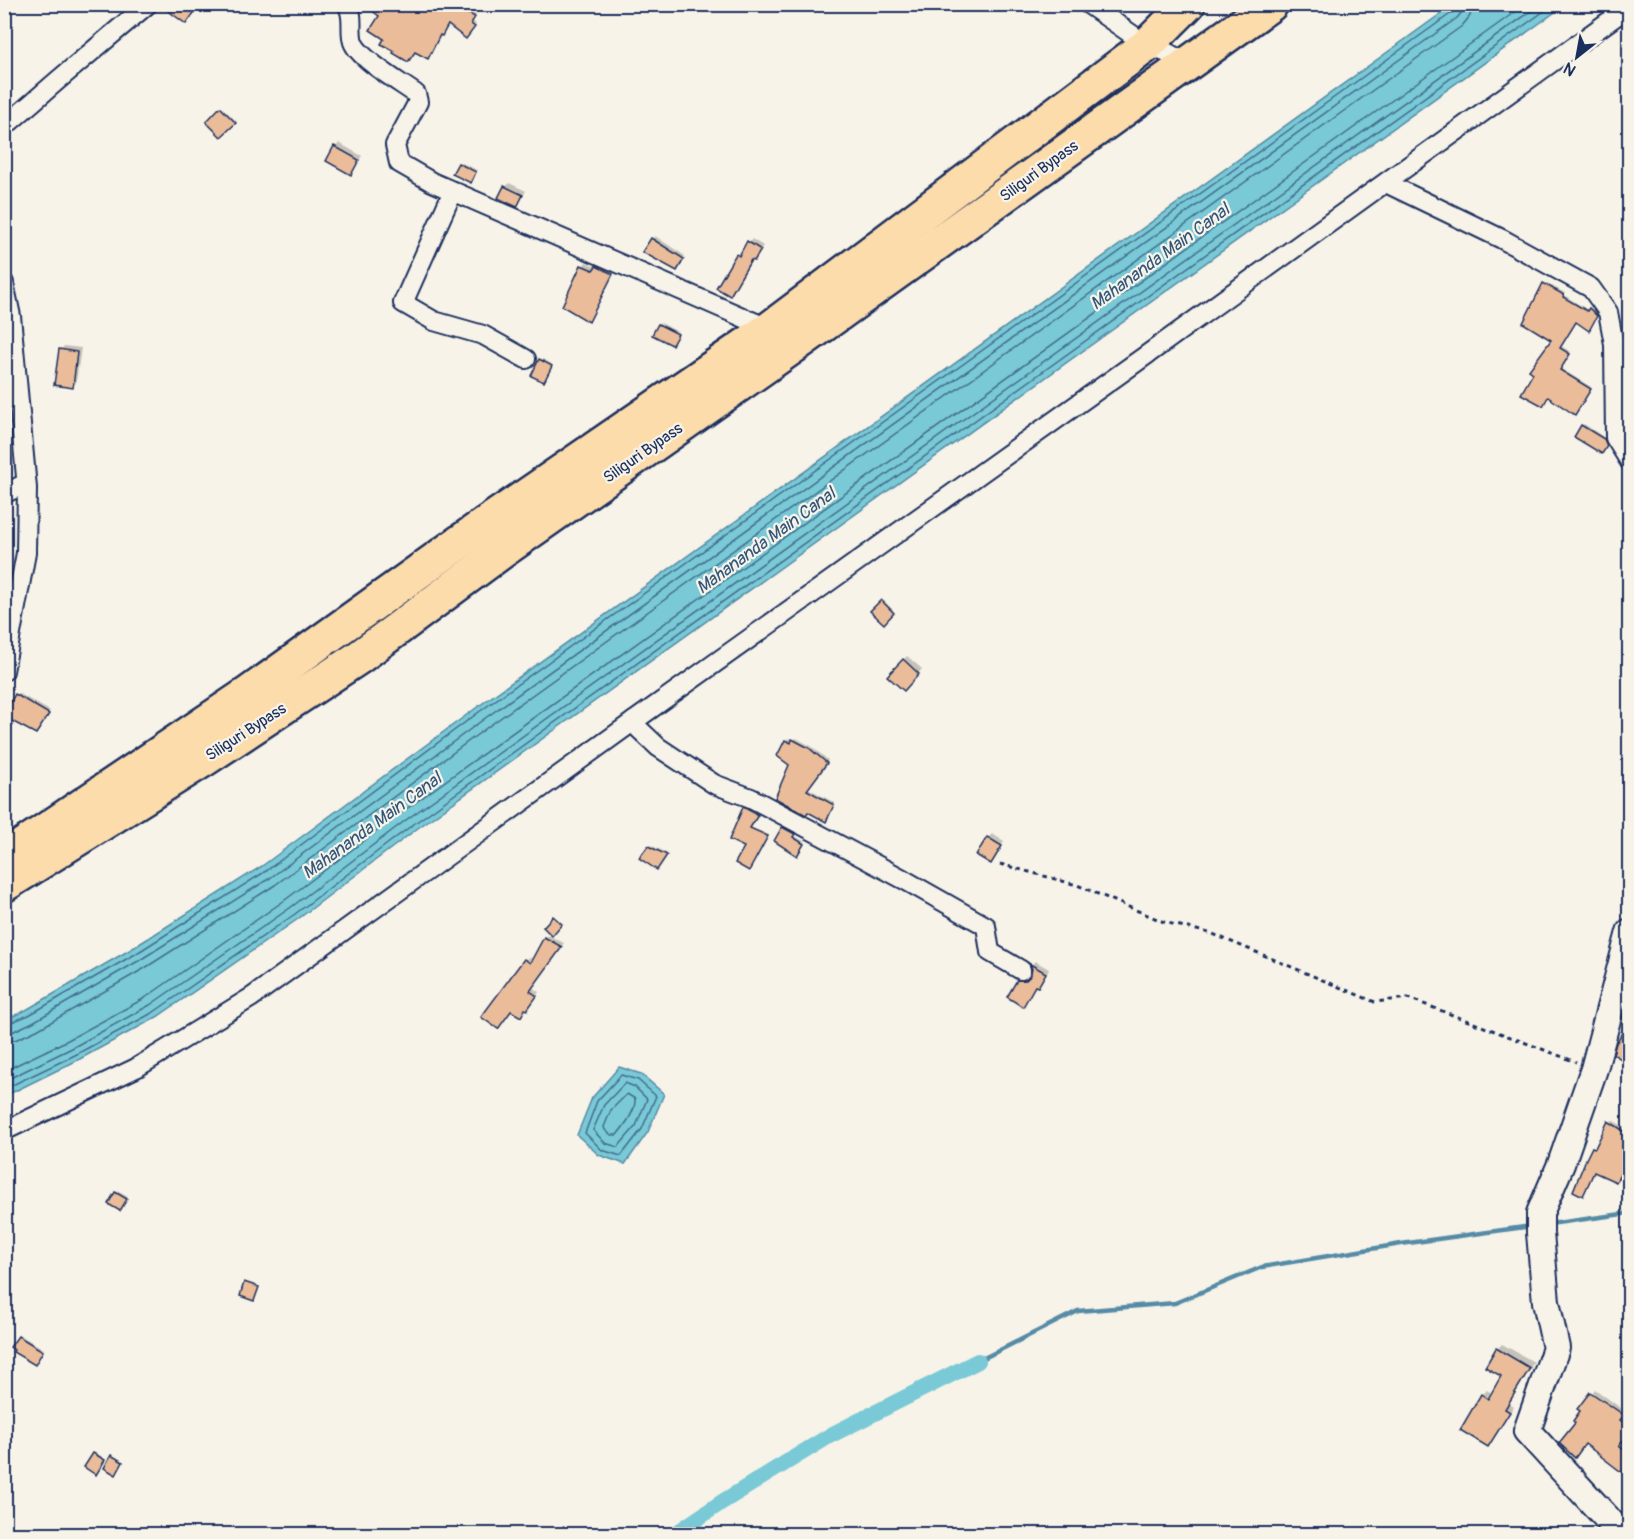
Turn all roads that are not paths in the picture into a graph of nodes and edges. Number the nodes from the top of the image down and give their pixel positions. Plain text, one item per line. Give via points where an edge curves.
1 (148, 4) edge
2 (347, 4) edge
3 (1088, 4) edge
4 (1188, 4) edge
5 (1271, 4) edge
6 (1629, 6) edge
7 (1147, 45) junction
8 (1186, 64) junction
9 (4, 127) edge
10 (1386, 183) junction
11 (453, 191) junction
12 (4, 283) edge
13 (769, 329) junction
14 (797, 345) junction
15 (526, 359) dead end
16 (1629, 462) edge
17 (26, 483) junction
18 (4, 494) edge
19 (4, 670) edge
20 (634, 720) junction
21 (4, 858) edge
22 (4, 885) edge
23 (1629, 932) edge
24 (1021, 970) dead end
25 (4, 1131) edge
26 (1629, 1528) edge
27 (1625, 1534) edge

1 - 9 street
2 - 11 street via 353,42 366,59 416,94 418,102 394,145 399,163
3 - 7 street
4 - 7 highway
5 - 8 highway, Siliguri Bypass
6 - 10 street
7 - 8 street
7 - 13 highway
8 - 14 highway, Siliguri Bypass
10 - 16 street via 1502,239 1591,288 1608,312 1614,344 1615,438
10 - 20 street
11 - 13 street
11 - 15 street via 403,303 434,321 483,335
12 - 17 street via 11,316
13 - 14 street
13 - 21 highway via 485,524 249,693
14 - 22 highway, Siliguri Bypass via 504,550 358,658
17 - 18 street
17 - 19 street via 26,553
20 - 24 street via 658,747 714,784 770,807 986,927 990,952
20 - 25 street via 252,997 136,1068
23 - 27 street via 1594,1069 1540,1223 1546,1302 1556,1348 1527,1431
26 - 27 street

